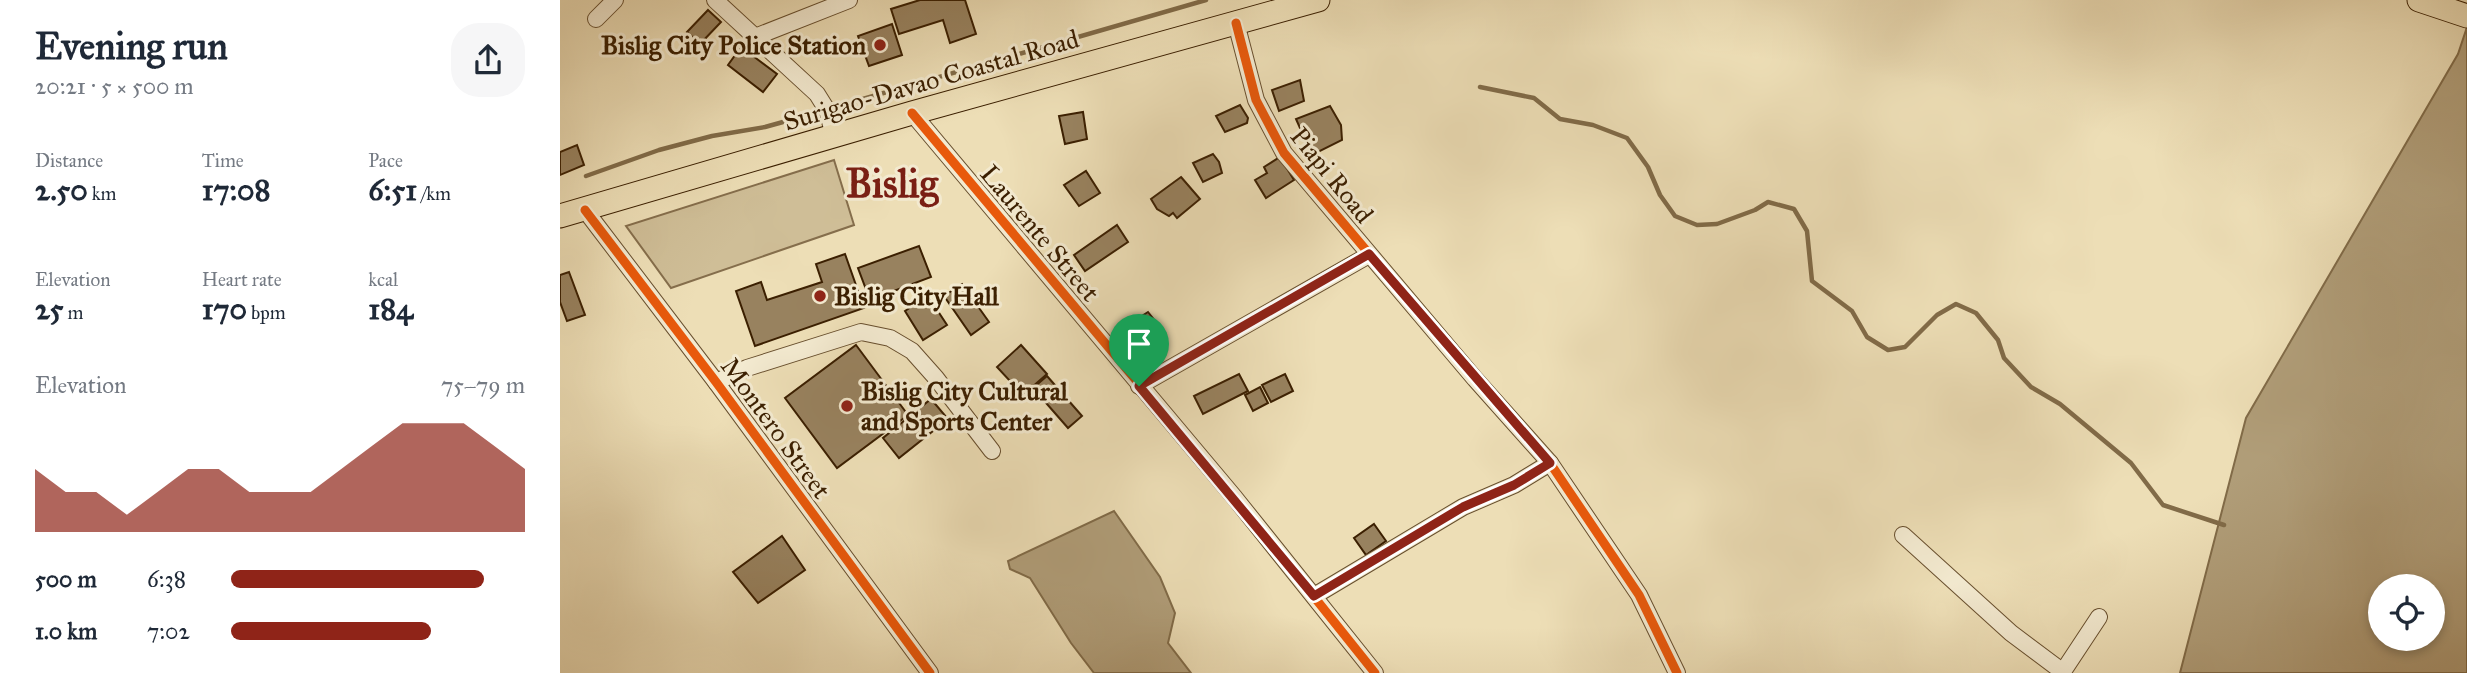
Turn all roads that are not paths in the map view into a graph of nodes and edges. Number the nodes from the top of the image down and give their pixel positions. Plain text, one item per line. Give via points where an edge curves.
1 (615, 0) edge
2 (715, 0) edge
3 (849, 0) edge
4 (1318, 0) edge
5 (2419, 0) edge
6 (2467, 16) edge
7 (596, 19) dead end
8 (1236, 23) junction
9 (755, 37) junction
10 (912, 113) junction
11 (834, 136) junction
12 (585, 210) junction
13 (560, 216) edge
14 (1369, 254) junction
15 (716, 382) junction
16 (1139, 386) junction
17 (992, 451) dead end
18 (1550, 463) junction
19 (1903, 535) dead end
20 (1314, 596) junction
21 (2099, 617) dead end
22 (2062, 672) edge
23 (930, 673) edge
24 (1375, 673) edge
25 (1677, 673) edge

1 - 7 street
2 - 9 street
3 - 9 street
4 - 8 highway, Surigao-Davao Coastal Road
5 - 6 highway
8 - 10 highway, Surigao-Davao Coastal Road
8 - 14 street, Piapi Road via 1256,100 1268,127 1284,153
9 - 11 street via 817,94
10 - 11 highway, Surigao-Davao Coastal Road
10 - 16 street, Laurente Street
11 - 12 highway, Surigao-Davao Coastal Road
12 - 13 highway, Surigao-Davao Coastal Road
12 - 15 street, Montero Street
14 - 16 street
14 - 18 street, Piapi Road
15 - 17 street via 861,332 890,338 912,351 936,377
15 - 23 street, Montero Street
16 - 20 street, Laurente Street
18 - 20 street via 1463,507
18 - 25 street, Piapi Road via 1639,595
19 - 22 street via 2011,633
20 - 24 street, Laurente Street
21 - 22 street

